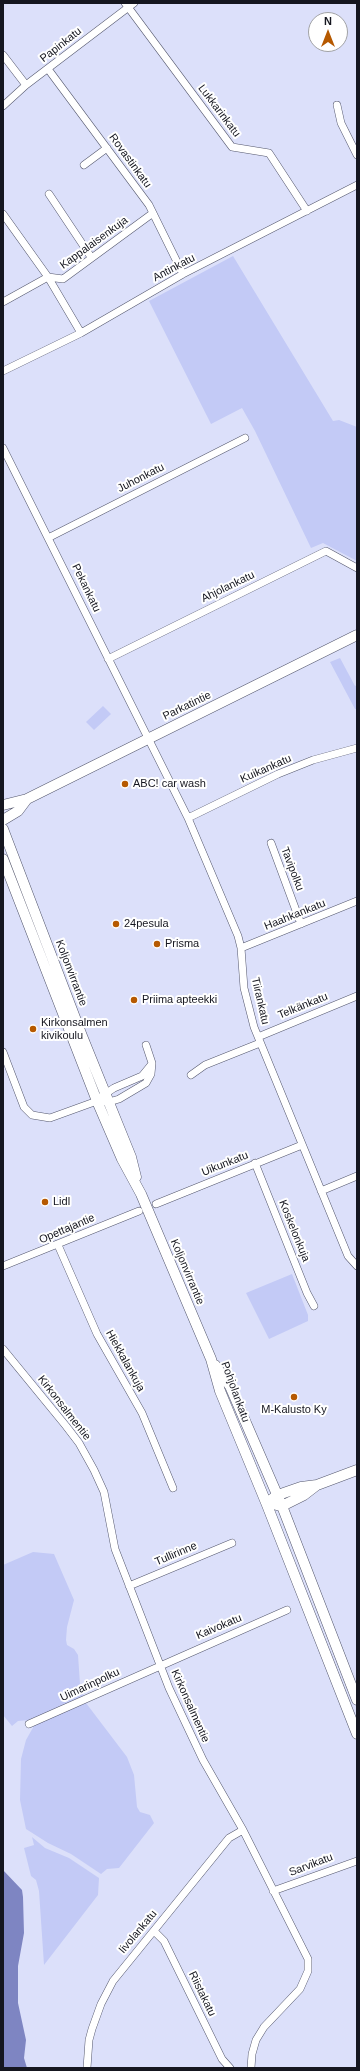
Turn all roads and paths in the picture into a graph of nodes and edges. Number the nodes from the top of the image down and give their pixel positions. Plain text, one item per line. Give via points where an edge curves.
1 (134, 3) edge
2 (126, 6) edge
3 (3, 55) edge
4 (48, 69) junction
5 (26, 85) junction
6 (337, 105) dead end
7 (3, 106) edge
8 (107, 148) junction
9 (357, 155) edge
10 (84, 166) dead end
11 (357, 185) edge
12 (49, 194) dead end
13 (307, 211) junction
14 (153, 213) junction
15 (3, 214) edge
16 (91, 257) junction
17 (183, 274) junction
18 (48, 277) junction
19 (3, 302) edge
20 (81, 333) junction
21 (3, 371) edge
22 (244, 438) dead end
23 (3, 448) edge
24 (48, 538) junction
25 (357, 568) edge
26 (357, 635) edge
27 (108, 659) junction
28 (148, 739) junction
29 (357, 748) edge
30 (27, 799) junction
31 (3, 805) edge
32 (188, 818) junction
33 (3, 820) edge
34 (3, 828) edge
35 (271, 844) dead end
36 (3, 859) edge
37 (357, 901) edge
38 (301, 924) junction
39 (241, 948) junction
40 (357, 996) edge
41 (259, 1040) junction
42 (146, 1045) dead end
43 (3, 1052) edge
44 (152, 1063) junction
45 (191, 1075) dead end
46 (107, 1097) junction
47 (97, 1101) junction
48 (302, 1145) junction
49 (254, 1163) junction
50 (357, 1176) edge
51 (321, 1191) junction
52 (141, 1194) junction
53 (156, 1204) dead end
54 (139, 1210) dead end
55 (58, 1245) junction
56 (3, 1266) edge
57 (357, 1266) edge
58 (314, 1306) dead end
59 (3, 1350) edge
60 (211, 1359) junction
61 (357, 1470) edge
62 (318, 1485) junction
63 (173, 1488) dead end
64 (278, 1495) junction
65 (267, 1505) junction
66 (282, 1506) junction
67 (232, 1543) dead end
68 (129, 1586) junction
69 (287, 1610) dead end
70 (160, 1665) junction
71 (357, 1700) edge
72 (29, 1724) dead end
73 (357, 1734) edge
74 (243, 1830) junction
75 (357, 1860) edge
76 (273, 1892) junction
77 (154, 1931) junction
78 (87, 2068) edge
79 (230, 2068) edge
80 (250, 2068) edge

1 - 2 street, Papinkatu
2 - 4 street, Papinkatu
2 - 13 street, Lukkarinkatu via 232,147 269,152
3 - 5 street
4 - 5 street, Papinkatu
4 - 8 street, Rovastinkatu
5 - 7 street, Papinkatu
6 - 9 street via 341,123
8 - 10 street
8 - 14 street, Rovastinkatu
11 - 13 street, Antinkatu
12 - 16 street
13 - 17 street, Antinkatu
14 - 16 street, Kappalaisenkuja
14 - 17 street, Rovastinkatu
15 - 18 street
16 - 18 street, Kappalaisenkuja via 63,279
17 - 20 street, Antinkatu
18 - 19 street, Kappalaisenkuja
18 - 20 street
20 - 21 street, Antinkatu
22 - 24 street, Juhonkatu
23 - 24 street, Pekankatu
24 - 27 street, Pekankatu
25 - 27 street, Ahjolankatu via 326,551
26 - 28 main road, Parkatintie
27 - 28 street, Pekankatu
28 - 30 main road, Parkatintie
28 - 32 street, Tiirankatu
29 - 32 street, Kuikankatu via 313,760 278,774
30 - 31 main road, Parkatintie
30 - 33 main road, Parkatintie via 18,810
32 - 39 street, Tiirankatu via 235,927
34 - 46 main road, Koljonvirrantie
35 - 38 street, Tavipolku
36 - 47 main road, Koljonvirrantie
37 - 38 street, Haahkankatu
38 - 39 street, Haahkankatu
39 - 41 street, Tiirankatu via 244,988
40 - 41 street, Telkänkatu
41 - 45 street, Telkänkatu via 205,1065
41 - 48 street, Tiirankatu
42 - 44 street
43 - 47 street via 24,1107 32,1115 50,1118
44 - 46 street via 142,1076
44 - 46 street via 152,1074 146,1082 132,1092
46 - 47 street
46 - 52 main road, Koljonvirrantie via 131,1157
47 - 52 main road, Koljonvirrantie via 122,1159
48 - 49 street, Uikunkatu
48 - 51 street, Tiirankatu
49 - 53 street, Uikunkatu
49 - 58 street, Koskelonkuja
50 - 51 street
51 - 57 street, Tiirankatu via 348,1256
52 - 60 main road, Koljonvirrantie
54 - 55 street, Opettajantie
55 - 56 street, Opettajantie
55 - 63 street, Hiekkalankuja via 97,1334 142,1413
59 - 68 street, Kirkonsalmentie via 66,1426 94,1470 105,1496 113,1544
60 - 64 main road, Pohjolankatu via 230,1386
60 - 65 main road, Pohjolankatu via 220,1391
61 - 62 main road
62 - 64 main road via 301,1486
62 - 66 main road via 304,1496
64 - 65 main road
64 - 66 main road, Pohjolankatu
65 - 66 main road
65 - 73 main road, Pohjolankatu
66 - 71 main road, Pohjolankatu
67 - 68 street, Tullirinne
68 - 70 street, Kirkonsalmentie
69 - 70 street, Kaivokatu
70 - 72 street, Uimarinpolku
70 - 74 street, Kirkonsalmentie via 203,1760
74 - 76 street, Kirkonsalmentie
74 - 77 street, Iivolankatu via 229,1838
75 - 76 street, Sarvikatu
76 - 80 street, Kirkonsalmentie via 308,1959 308,1971 300,1989 264,2027 256,2040
77 - 78 street, Iivolankatu via 113,1980 101,2004 89,2040
77 - 79 street, Riistakatu via 164,1941 222,2059

